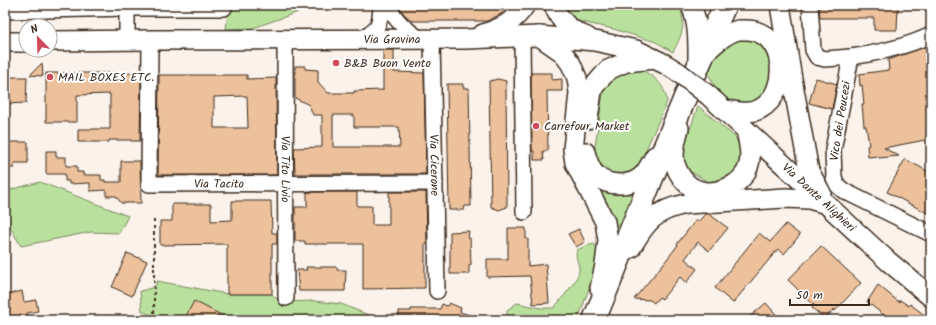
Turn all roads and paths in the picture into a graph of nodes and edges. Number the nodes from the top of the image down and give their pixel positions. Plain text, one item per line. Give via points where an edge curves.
1 (225, 5) edge
2 (381, 5) edge
3 (388, 5) edge
4 (525, 5) edge
5 (554, 5) edge
6 (691, 5) edge
7 (725, 5) edge
8 (780, 5) edge
9 (810, 5) edge
10 (127, 7) edge
11 (5, 10) edge
12 (931, 35) edge
13 (531, 37) junction
14 (285, 39) junction
15 (362, 39) junction
16 (426, 39) junction
17 (466, 39) junction
18 (127, 40) junction
19 (150, 40) junction
20 (58, 41) edge
21 (596, 41) junction
22 (5, 42) edge
23 (18, 42) edge
24 (851, 57) junction
25 (654, 59) junction
26 (693, 64) junction
27 (681, 106) junction
28 (724, 110) junction
29 (746, 130) junction
30 (667, 137) junction
31 (286, 183) junction
32 (435, 183) junction
33 (827, 205) junction
34 (524, 212) dead end
35 (154, 218) dead end
36 (931, 234) edge
37 (437, 291) dead end
38 (931, 297) edge
39 (286, 298) dead end
40 (594, 316) edge
41 (154, 320) edge

1 - 10 street via 224,8
2 - 15 street via 378,26
3 - 16 street via 402,25
4 - 17 main road via 510,23
5 - 21 main road via 564,23
6 - 26 main road via 698,40
7 - 26 highway
8 - 33 main road via 809,172
9 - 24 street via 813,50 817,57
10 - 11 street
10 - 18 street
12 - 24 street via 905,45
13 - 17 main road, Via Gravina
13 - 21 main road, Via Gravina
13 - 34 street
13 - 40 main road via 562,52 577,78 579,93 573,148 575,163 605,222 608,240 606,265
14 - 15 main road, Via Gravina
14 - 19 main road, Via Gravina
14 - 31 street, Via Tito Livio
15 - 16 main road, Via Gravina
16 - 17 main road, Via Gravina
16 - 32 street, Via Cicerone
18 - 19 main road, Via Gravina
18 - 20 main road, Via Gravina
19 - 31 street, Via Tacito via 149,184
21 - 25 main road, Via Gravina via 636,50
22 - 23 main road
24 - 36 street, Vico dei Peucezi via 833,150 834,178 844,191
25 - 26 main road, Via Gravina
25 - 30 main road via 626,62 608,70 595,85 592,91 585,150 594,174 602,181 612,184 633,182 643,176
26 - 27 highway
26 - 28 main road, Via Dante Alighieri, bridge via 708,95
26 - 28 main road via 716,42 738,30 754,30 777,51 780,69 778,86 771,100 760,109 747,113
27 - 29 main road via 674,149 675,163 681,177 692,187 714,191 726,189 744,176 750,164
27 - 30 highway
28 - 29 main road, Via Dante Alighieri
29 - 33 main road, Via Dante Alighieri
30 - 40 highway
31 - 32 street, Via Tacito
31 - 39 street, Via Tito Livio
32 - 37 street, Via Cicerone
33 - 38 main road, Via Dante Alighieri via 888,262
33 - 40 main road via 809,199 785,198 671,207 644,226
35 - 41 path

